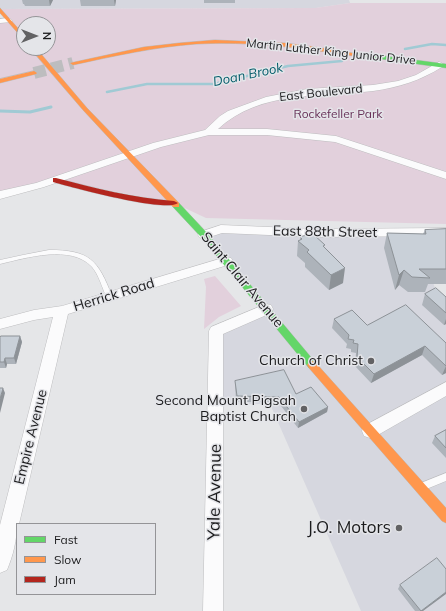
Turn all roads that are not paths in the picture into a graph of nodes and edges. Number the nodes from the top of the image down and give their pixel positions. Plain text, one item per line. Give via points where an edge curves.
1 (0, 10) edge
2 (4, 20) edge
3 (0, 26) edge
4 (16, 31) edge
5 (40, 56) edge
6 (73, 63) tunnel mouth
7 (442, 65) edge
8 (34, 73) tunnel mouth
9 (0, 81) edge
10 (209, 132) junction
11 (129, 155) junction
12 (446, 176) edge
13 (56, 180) junction
14 (0, 195) edge
15 (174, 203) junction
16 (446, 232) edge
17 (204, 235) junction
18 (226, 261) junction
19 (0, 262) edge
20 (109, 296) junction
21 (266, 309) junction
22 (62, 311) junction
23 (0, 324) edge
24 (446, 388) edge
25 (370, 431) junction
26 (446, 477) edge
27 (420, 488) junction
28 (446, 517) edge
29 (0, 563) edge
30 (213, 611) edge

1 - 2 main road
2 - 3 main road
2 - 4 main road
5 - 11 main road, Saint Clair Avenue
6 - 7 main road, Martin Luther King Junior Drive via 131,50 196,43 236,42 333,50
7 - 10 street, East Boulevard via 415,79 391,85 307,92 269,99 232,113
8 - 9 main road
10 - 11 street, East Boulevard
10 - 12 street, East Boulevard via 277,133 336,139
11 - 13 street, East Boulevard
11 - 15 main road, Saint Clair Avenue
13 - 14 street, East Boulevard
13 - 15 main road via 114,196
15 - 17 main road, Saint Clair Avenue
16 - 17 street, East 88th Street via 316,233 221,229
17 - 18 main road, Saint Clair Avenue
18 - 20 street, Herrick Road
18 - 21 main road, Saint Clair Avenue
19 - 20 lane via 45,252 75,254 93,264
20 - 22 street, Herrick Road
21 - 25 main road, Saint Clair Avenue
21 - 30 street, Yale Avenue via 216,331
22 - 23 street, Herrick Road
22 - 29 street, Empire Avenue
24 - 25 street
25 - 27 main road, Saint Clair Avenue
26 - 27 lane
27 - 28 main road, Saint Clair Avenue

